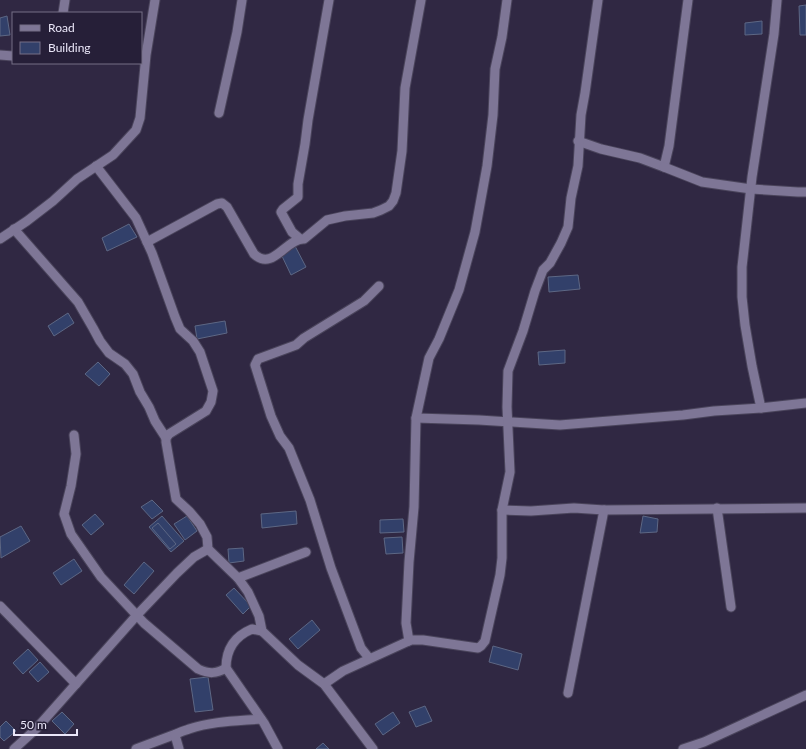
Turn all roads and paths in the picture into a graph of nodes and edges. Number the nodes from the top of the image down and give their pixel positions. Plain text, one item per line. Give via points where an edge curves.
1 (65, 0) edge
2 (155, 0) edge
3 (242, 0) edge
4 (329, 0) edge
5 (421, 0) edge
6 (508, 0) edge
7 (598, 0) edge
8 (688, 0) edge
9 (777, 0) edge
10 (63, 12) edge
11 (0, 55) edge
12 (12, 56) edge
13 (219, 113) dead end
14 (578, 141) junction
15 (96, 166) junction
16 (664, 167) junction
17 (751, 189) junction
18 (806, 192) edge
19 (14, 229) junction
20 (298, 238) junction
21 (0, 239) edge
22 (147, 242) junction
23 (379, 286) dead end
24 (806, 403) edge
25 (761, 408) junction
26 (416, 418) junction
27 (509, 422) junction
28 (74, 435) dead end
29 (166, 438) junction
30 (717, 508) junction
31 (806, 508) edge
32 (502, 510) junction
33 (604, 510) junction
34 (208, 550) junction
35 (306, 552) dead end
36 (238, 578) junction
37 (0, 606) edge
38 (731, 607) dead end
39 (137, 615) junction
40 (262, 631) junction
41 (409, 641) junction
42 (369, 658) junction
43 (226, 668) junction
44 (76, 684) junction
45 (324, 684) junction
46 (568, 693) dead end
47 (806, 695) edge
48 (261, 719) junction
49 (176, 734) junction
50 (14, 749) edge
51 (136, 749) edge
52 (179, 749) edge
53 (278, 749) edge
54 (373, 749) edge
55 (683, 749) edge

1 - 10 street
2 - 15 street via 140,118 136,130 113,155
3 - 13 street
4 - 20 street via 308,120 298,197 282,212
5 - 20 street via 405,88 402,151 393,201 382,210 327,220 304,238
6 - 26 street via 495,69 487,166 475,232 460,290 429,358
7 - 14 street
8 - 16 street
9 - 17 street
11 - 12 street
14 - 16 street
14 - 27 street via 578,166 568,227 541,275 508,371
15 - 19 street
15 - 22 street via 136,218
16 - 17 street via 702,182
17 - 18 street
17 - 25 street via 742,267 742,297
19 - 21 street
19 - 29 street via 78,302 109,353 125,364 133,374 140,392
20 - 22 street via 274,257 260,260 227,206 222,203
22 - 29 street via 180,329 200,352 213,391 206,411
23 - 42 street via 364,301 296,345 258,359 256,365 271,416 289,448 310,500 330,568 361,648
24 - 25 street
25 - 27 street via 581,424
26 - 27 street
26 - 41 street via 414,507 408,562 406,623
27 - 32 street via 510,472
28 - 39 street via 76,454 64,514 67,524 71,534 101,577
29 - 34 street via 176,499 200,524
30 - 31 street
30 - 33 street
30 - 38 street
32 - 33 street
32 - 41 street via 500,575 486,640 478,648 423,640
33 - 46 street
34 - 36 street
34 - 39 street via 194,557
35 - 36 street
36 - 40 street via 259,616
37 - 44 street
39 - 43 street via 198,669 212,673
39 - 44 street
40 - 43 street via 252,629 237,638 228,653
40 - 45 street via 298,665
41 - 42 street
42 - 45 street
43 - 48 street
44 - 50 street via 36,729
45 - 54 street
47 - 55 street via 704,742
48 - 49 street via 221,721
48 - 53 street
49 - 51 street
49 - 52 street

